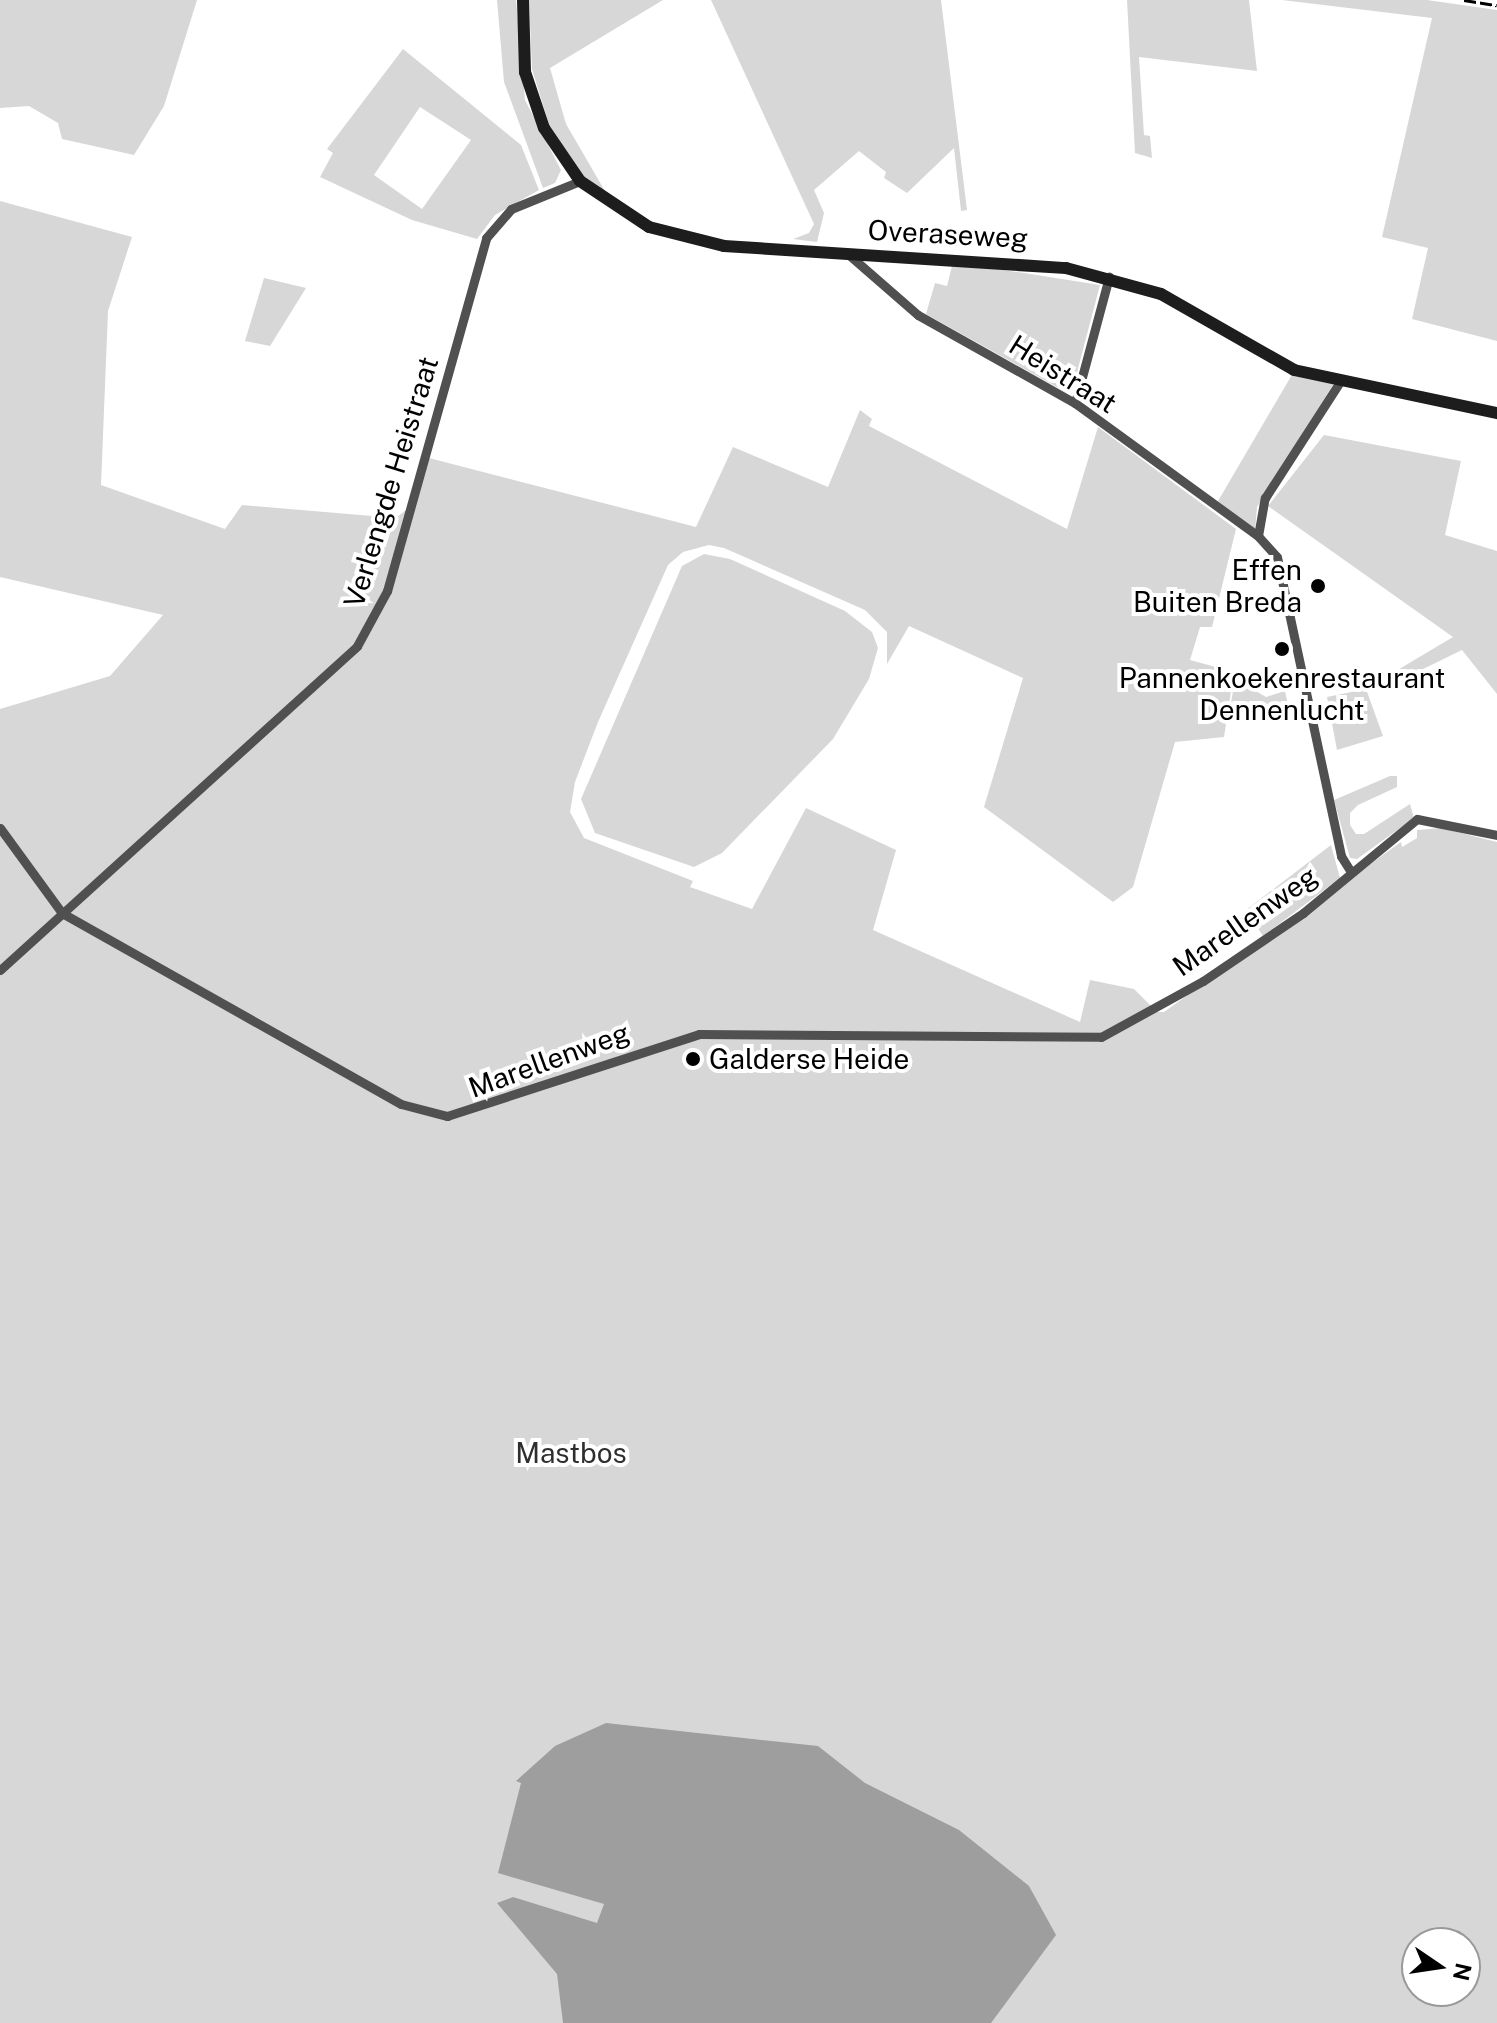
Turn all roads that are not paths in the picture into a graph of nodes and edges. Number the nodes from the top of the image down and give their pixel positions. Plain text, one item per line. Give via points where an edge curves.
1 (523, 0) edge
2 (580, 181) junction
3 (846, 252) junction
4 (1109, 277) junction
5 (1341, 380) junction
6 (1075, 403) junction
7 (1497, 413) edge
8 (1258, 536) junction
9 (0, 828) edge
10 (1497, 835) edge
11 (1351, 872) junction
12 (62, 913) junction
13 (0, 970) edge

1 - 2 street, Overaseweg via 529,92 544,128
2 - 3 street, Overaseweg via 612,207 681,238 724,246
2 - 12 street, Verlengde Heistraat via 511,209 486,238 387,591 357,646
3 - 4 street, Overaseweg via 1023,261
3 - 6 street, Heistraat via 918,315
4 - 5 street, Overaseweg via 1161,294 1294,370
4 - 6 street
5 - 7 street, Overaseweg
5 - 8 street via 1265,498
6 - 8 street, Heistraat
8 - 11 street, Heistraat via 1284,571 1327,795 1341,856
9 - 12 street
10 - 11 street via 1417,819
11 - 12 street, Marellenweg via 1303,913 1163,1004 1101,1037 699,1034 447,1116 401,1104
12 - 13 street, Verlengde Heistraat

